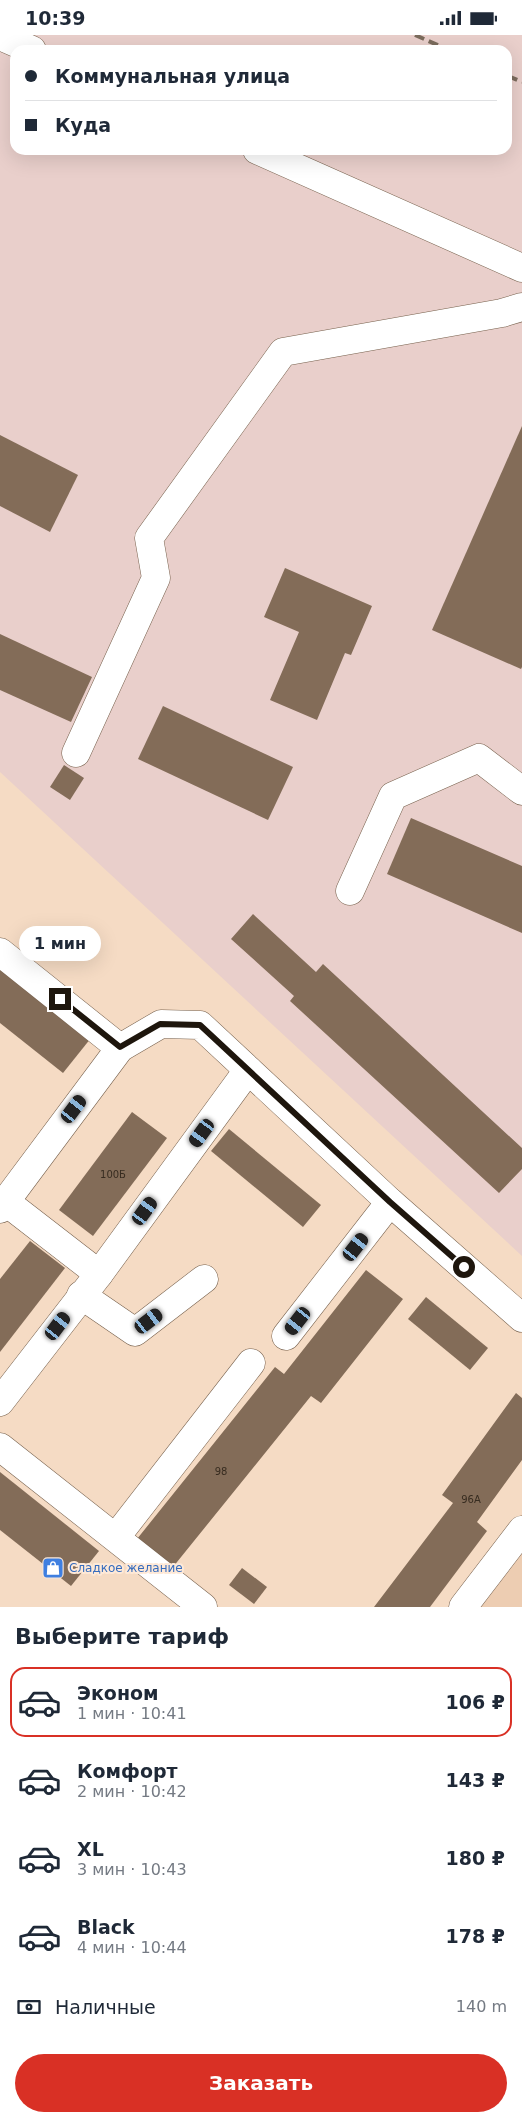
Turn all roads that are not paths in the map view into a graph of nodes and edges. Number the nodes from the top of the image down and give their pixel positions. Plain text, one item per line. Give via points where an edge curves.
1 (0, 36) edge
2 (21, 45) edge
3 (268, 155) edge
4 (522, 268) edge
5 (522, 307) edge
6 (76, 753) dead end
7 (522, 791) edge
8 (350, 891) dead end
9 (0, 951) edge
10 (120, 1047) junction
11 (248, 1070) junction
12 (390, 1202) junction
13 (3, 1205) edge
14 (99, 1274) junction
15 (204, 1279) dead end
16 (81, 1295) junction
17 (522, 1318) edge
18 (286, 1336) dead end
19 (251, 1363) dead end
20 (0, 1402) edge
21 (0, 1447) edge
22 (522, 1530) edge
23 (116, 1537) junction
24 (203, 1607) edge
25 (462, 1607) edge

1 - 2 street
3 - 4 street
5 - 6 street via 283,352 149,538 156,578
7 - 8 street via 479,758 393,796
9 - 10 street
10 - 11 street via 160,1024 200,1025
10 - 13 street
11 - 12 street
11 - 14 street
12 - 17 street
12 - 18 street
13 - 14 street
14 - 16 street
15 - 16 street via 135,1331
16 - 20 street
19 - 23 street
21 - 23 street
22 - 25 street
23 - 24 street

